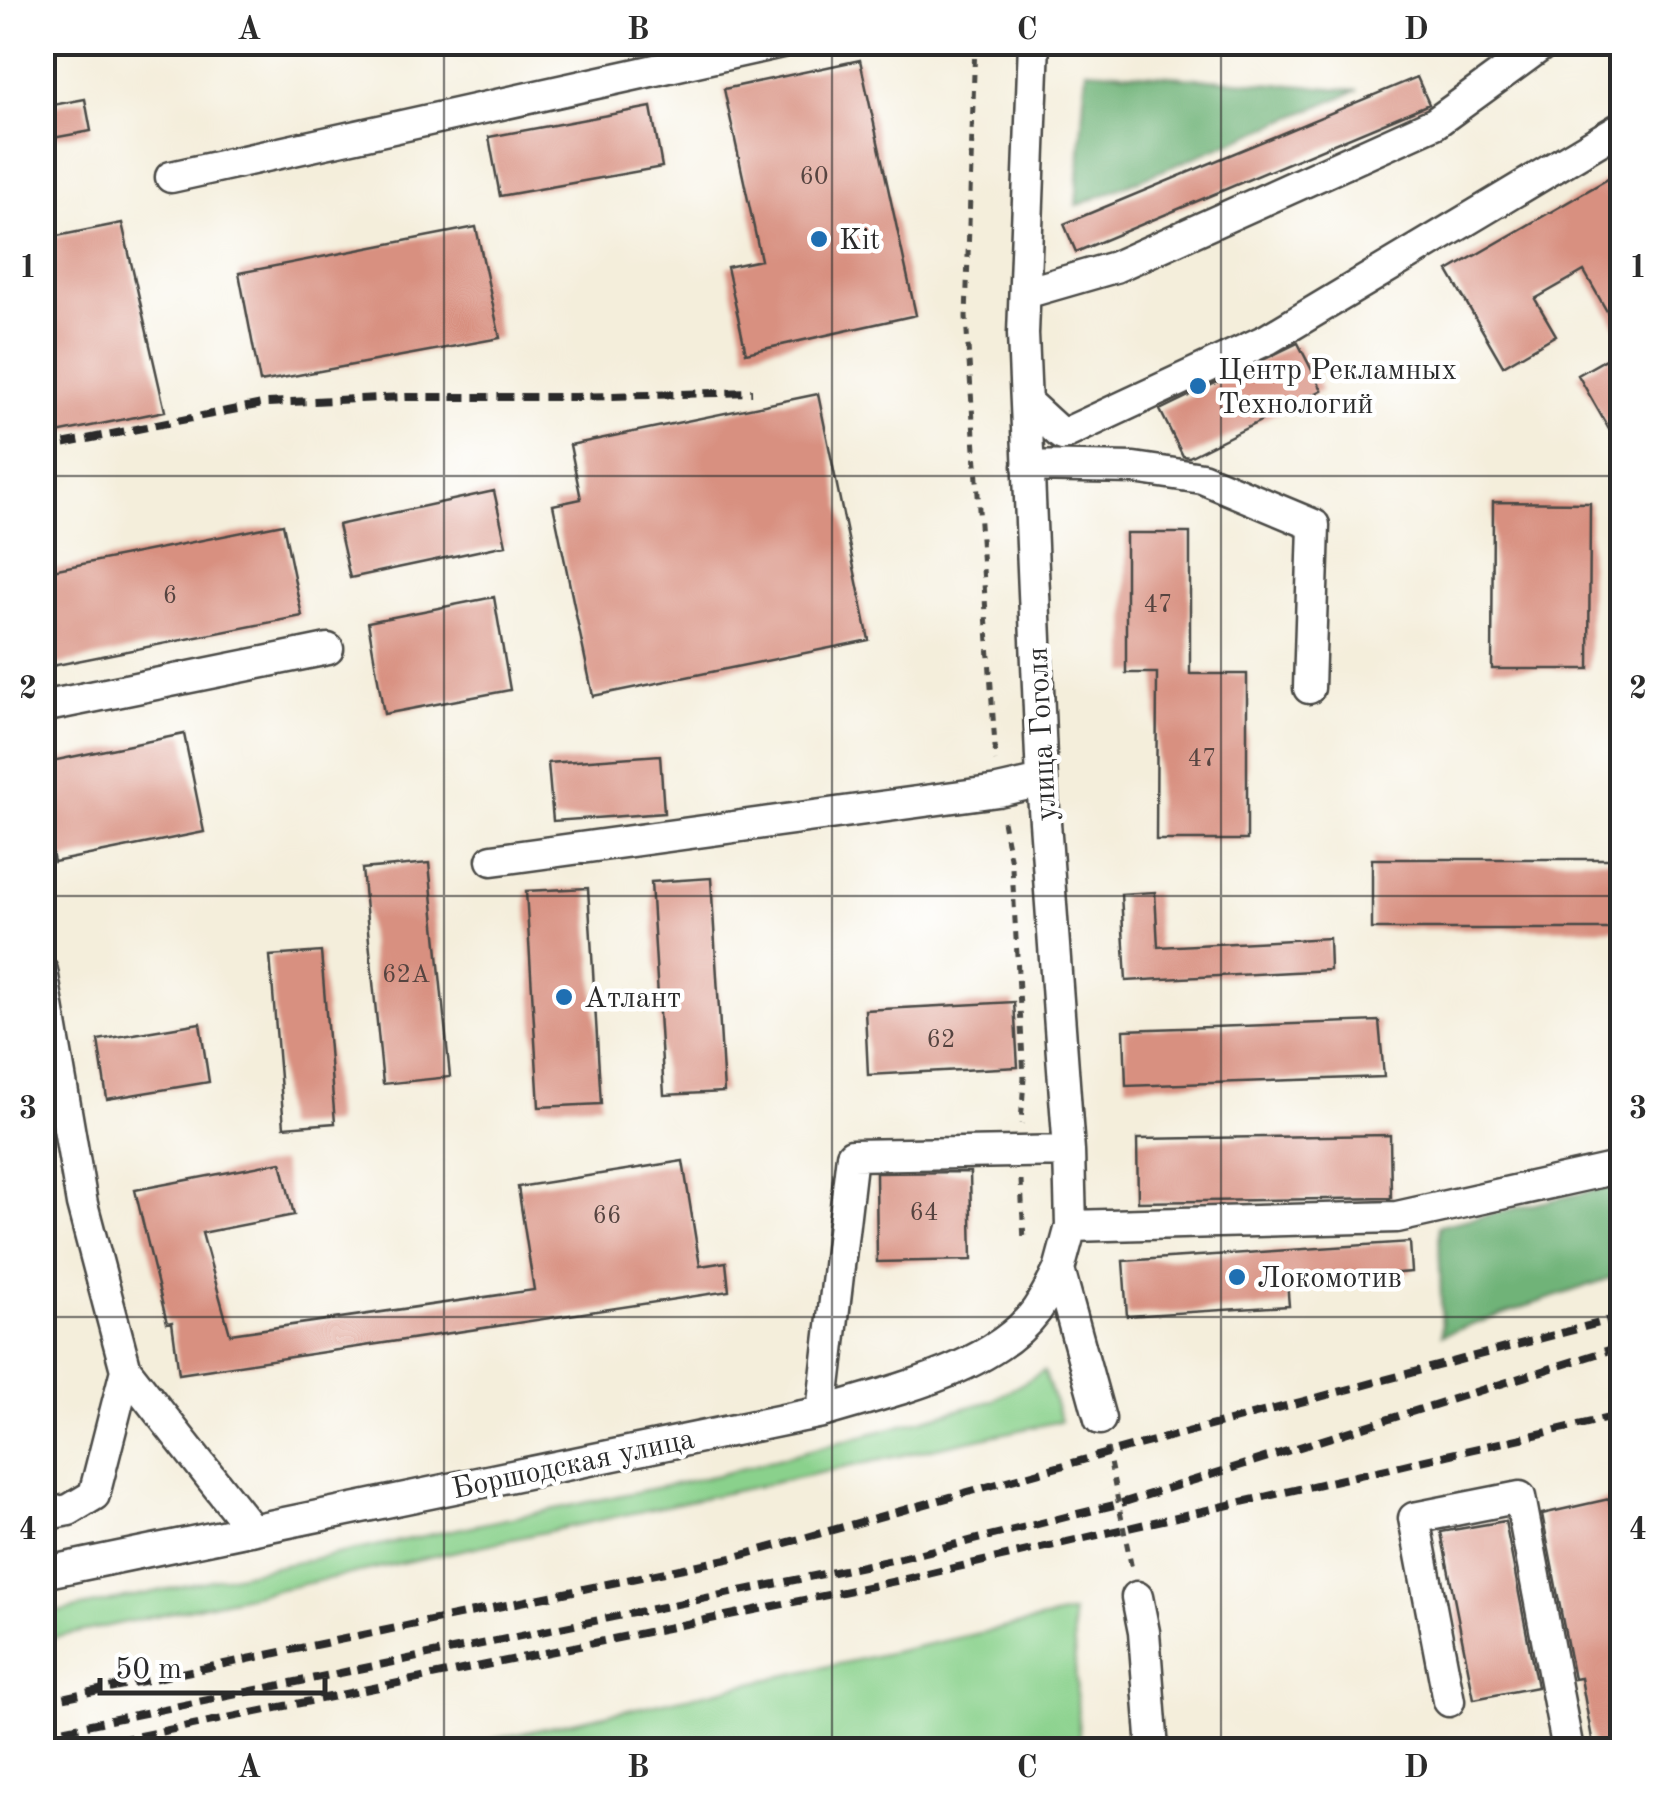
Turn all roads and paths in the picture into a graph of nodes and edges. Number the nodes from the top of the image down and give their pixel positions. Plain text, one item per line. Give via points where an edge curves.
1 (782, 42) edge
2 (974, 42) edge
3 (1034, 42) edge
4 (1546, 42) edge
5 (1620, 134) edge
6 (170, 177) dead end
7 (1025, 294) junction
8 (1026, 402) junction
9 (1028, 466) junction
10 (328, 648) dead end
11 (1309, 688) dead end
12 (42, 707) edge
13 (1042, 782) junction
14 (998, 791) junction
15 (492, 860) dead end
16 (42, 970) edge
17 (1069, 1151) junction
18 (1020, 1152) junction
19 (1622, 1166) edge
20 (1071, 1226) junction
21 (1024, 1242) dead end
22 (1059, 1270) junction
23 (126, 1370) junction
24 (822, 1412) junction
25 (1100, 1419) joint
26 (42, 1515) edge
27 (252, 1530) junction
28 (42, 1573) edge
29 (1136, 1597) joint
30 (1449, 1701) dead end
31 (1153, 1750) edge
32 (1568, 1750) edge

1 - 6 street
2 - 14 path via 966,317
3 - 7 street, улица Гоголя
4 - 7 street via 1434,123 1115,267
5 - 8 street via 1268,338 1118,411 1062,435
7 - 8 street, улица Гоголя
8 - 9 street, улица Гоголя
9 - 11 street via 1134,468 1202,478 1314,525
9 - 13 street, улица Гоголя
10 - 12 street
13 - 14 street
13 - 17 street, улица Гоголя
14 - 15 street
14 - 18 path via 1012,868 1024,1078
16 - 23 street via 82,1204
17 - 18 street
17 - 20 street, улица Гоголя
18 - 21 path
18 - 24 street via 852,1156
19 - 20 street via 1397,1217
20 - 22 street, улица Гоголя
22 - 24 street, Боршодская улица via 1035,1312 999,1346 926,1381
22 - 25 street
23 - 26 street via 94,1495 69,1510
23 - 27 street
24 - 27 street, Боршодская улица
25 - 29 path
27 - 28 street, Боршодская улица
29 - 31 street
30 - 32 street via 1414,1518 1520,1496

